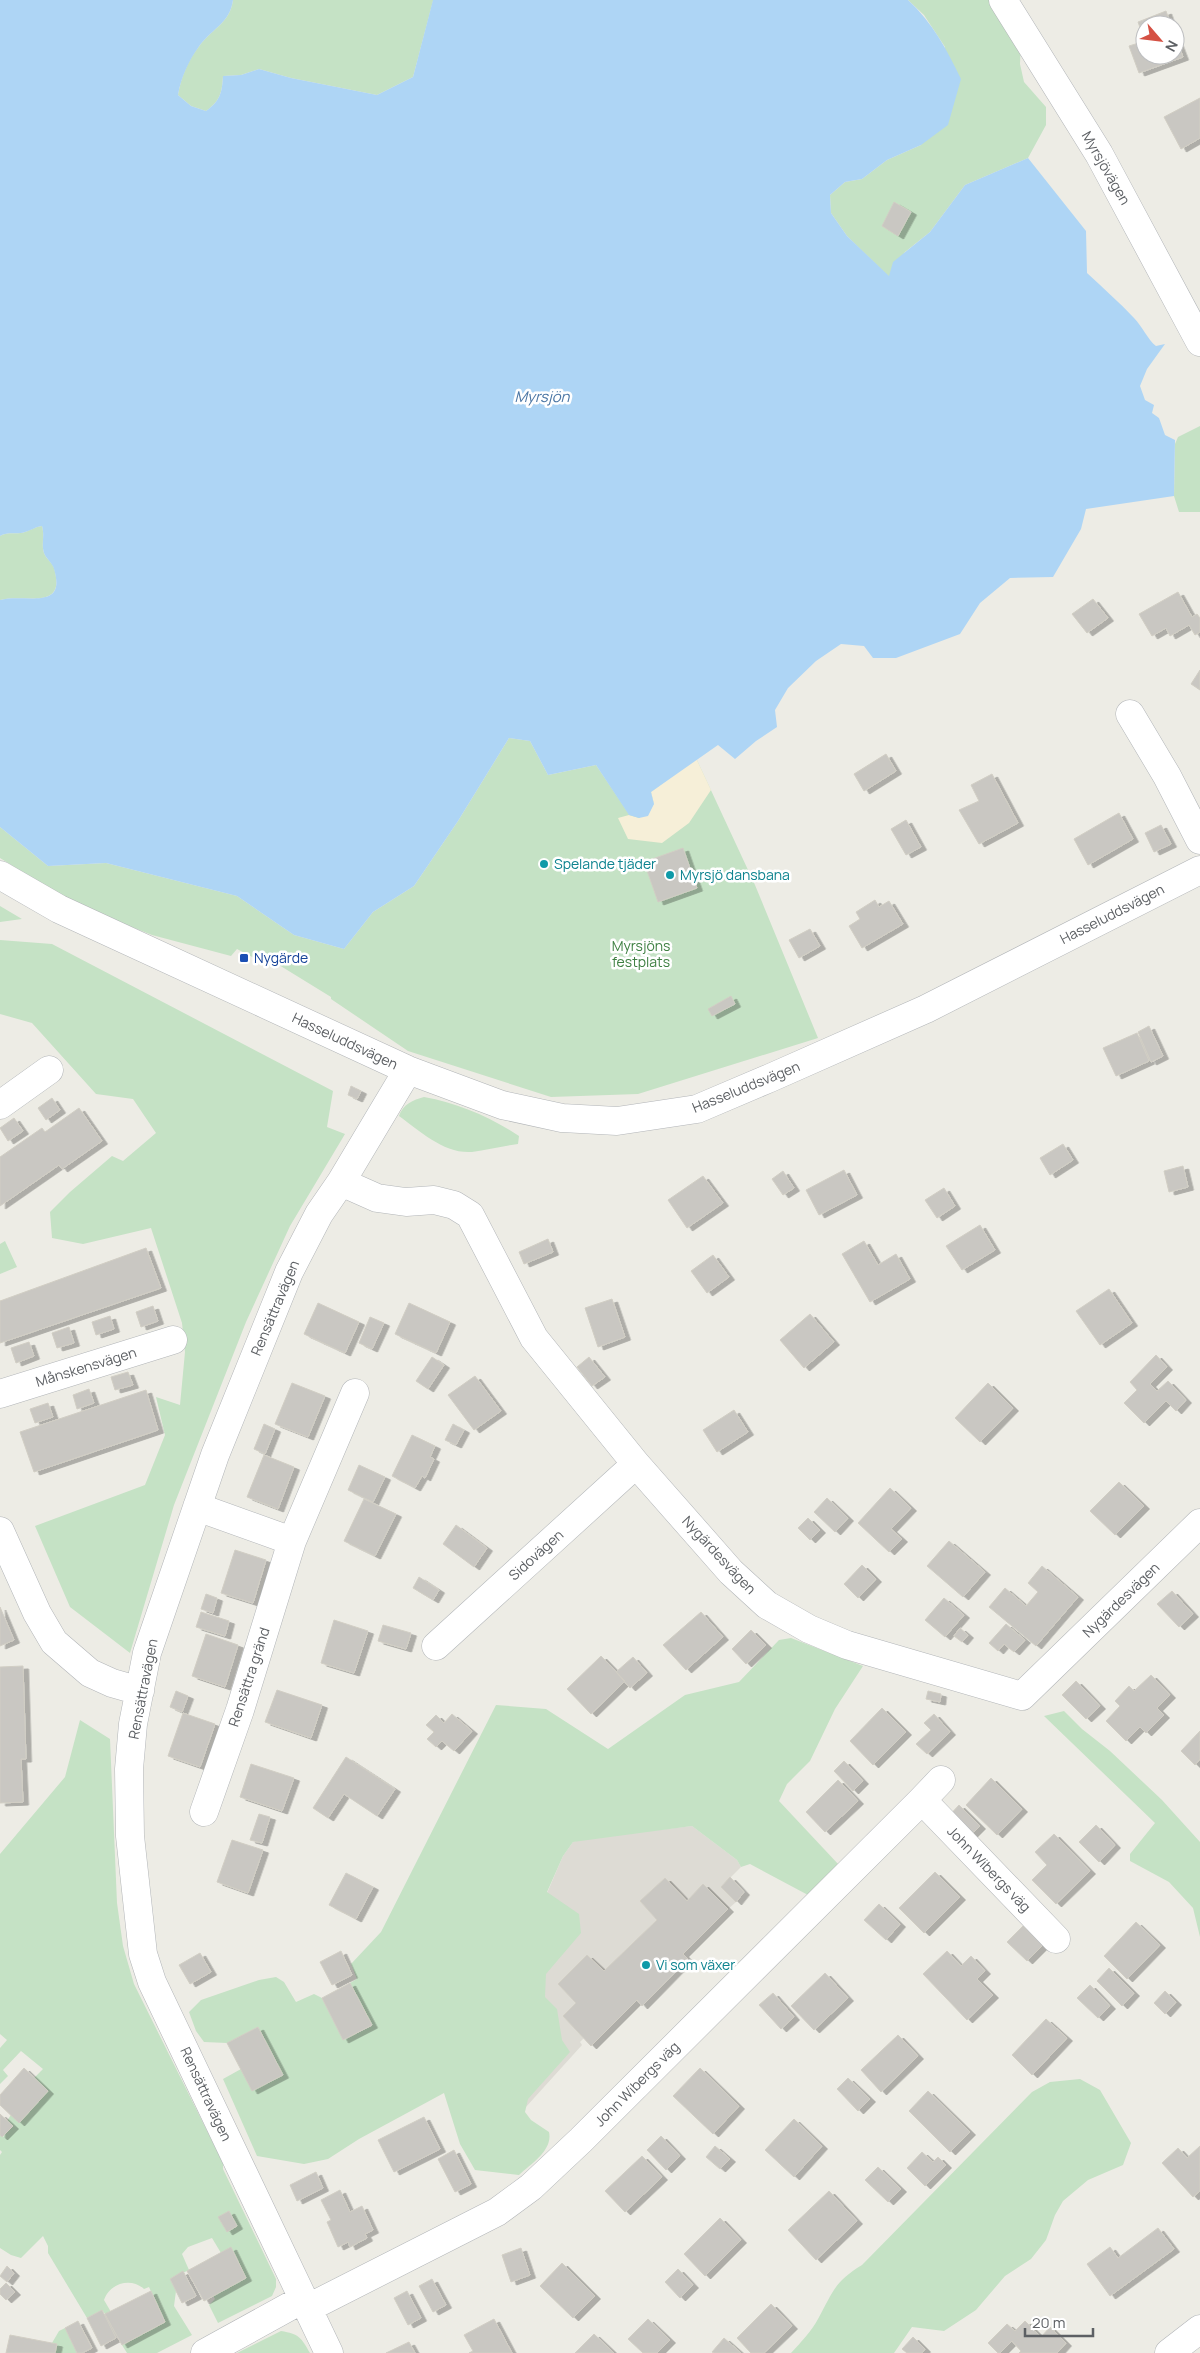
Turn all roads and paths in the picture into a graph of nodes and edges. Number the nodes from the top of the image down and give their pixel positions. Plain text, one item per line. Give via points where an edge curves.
1 (1003, 0) edge
2 (1200, 342) edge
3 (1130, 714) dead end
4 (1200, 840) edge
5 (1200, 870) edge
6 (0, 875) edge
7 (49, 1070) dead end
8 (408, 1070) junction
9 (0, 1105) edge
10 (341, 1182) junction
11 (173, 1340) dead end
12 (355, 1393) dead end
13 (0, 1394) edge
14 (636, 1464) junction
15 (196, 1507) junction
16 (1200, 1523) edge
17 (0, 1531) edge
18 (292, 1542) junction
19 (436, 1646) dead end
20 (140, 1690) junction
21 (941, 1780) dead end
22 (922, 1800) junction
23 (204, 1812) dead end
24 (1056, 1939) dead end
25 (305, 2303) junction
26 (1200, 2330) edge
27 (205, 2353) edge
28 (329, 2353) edge
29 (1169, 2353) edge

1 - 2 street, Myrsjövägen via 1099,154
3 - 4 street
5 - 8 street, Hasseluddsvägen via 926,1009 697,1109 617,1121 562,1118 502,1105
6 - 8 street, Hasseluddsvägen via 59,909
7 - 9 street
8 - 10 street, Rensättravägen
10 - 14 street, Nygärdesvägen via 377,1198 406,1202 434,1200 454,1205 470,1215 534,1338
10 - 15 street, Rensättravägen via 319,1214 290,1272 234,1404
11 - 13 street, Månskensvägen
12 - 18 street, Rensättra gränd
14 - 16 street, Nygärdesvägen via 731,1572 767,1605 847,1644 1022,1696
14 - 19 street, Sidovägen
15 - 18 street
15 - 20 street, Rensättravägen via 147,1653
17 - 20 street via 37,1613 54,1642 90,1673
18 - 23 street, Rensättra gränd via 240,1710
20 - 25 street, Rensättravägen via 133,1724 130,1836 143,1954 152,1982
21 - 22 street, John Wibergs väg
22 - 24 street, John Wibergs väg
22 - 25 street, John Wibergs väg via 531,2187 497,2212
25 - 27 street, John Wibergs väg
25 - 28 street, Rensättravägen
26 - 29 street

